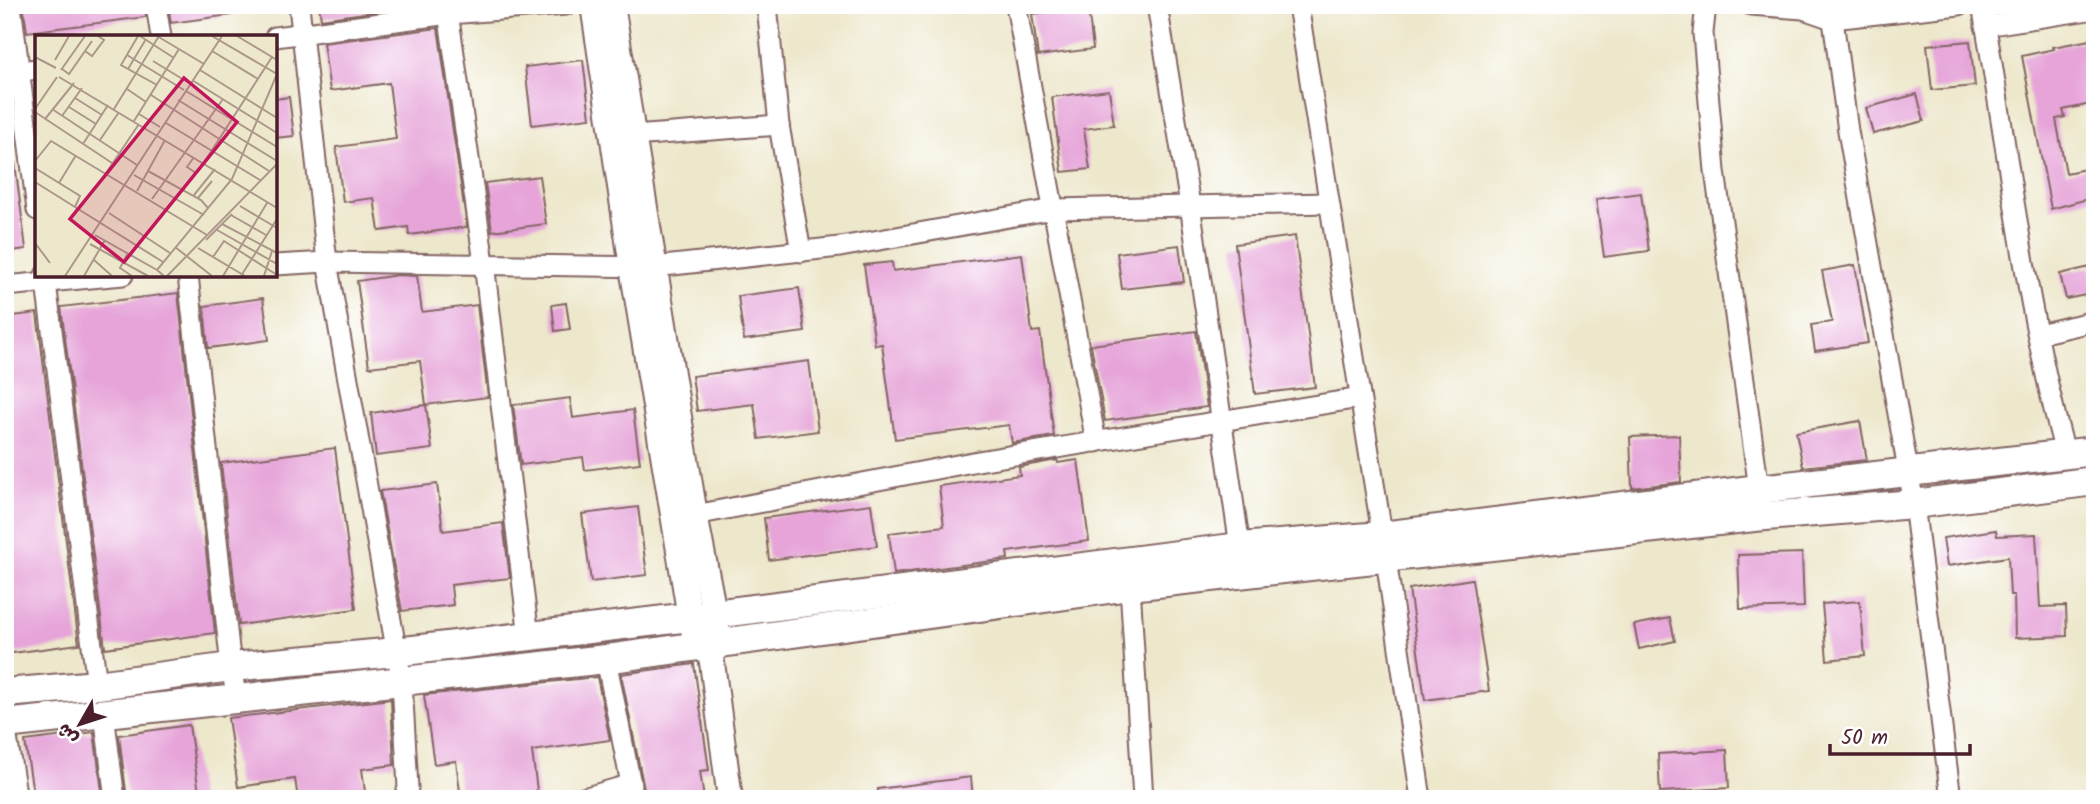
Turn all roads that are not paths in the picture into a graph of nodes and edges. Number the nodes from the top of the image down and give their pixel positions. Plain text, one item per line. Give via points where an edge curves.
1 (11, 5) edge
2 (156, 5) edge
3 (299, 5) edge
4 (566, 5) edge
5 (593, 5) edge
6 (612, 5) edge
7 (767, 5) edge
8 (1016, 5) edge
9 (1157, 5) edge
10 (1298, 5) edge
11 (1706, 5) edge
12 (1751, 5) edge
13 (1959, 5) edge
14 (1982, 5) edge
15 (2095, 9) edge
16 (448, 10) edge
17 (1831, 12) edge
18 (1985, 26) junction
19 (302, 34) junction
20 (161, 35) edge
21 (276, 37) edge
22 (21, 72) edge
23 (779, 125) junction
24 (633, 136) junction
25 (35, 193) edge
26 (1328, 203) junction
27 (1190, 205) junction
28 (1054, 209) junction
29 (801, 252) junction
30 (327, 262) junction
31 (484, 264) junction
32 (276, 265) edge
33 (643, 267) junction
34 (97, 276) edge
35 (188, 276) edge
36 (45, 278) edge
37 (5, 286) edge
38 (2095, 321) edge
39 (2039, 334) junction
40 (1360, 397) junction
41 (1221, 422) junction
42 (1096, 442) junction
43 (2095, 452) edge
44 (2066, 456) junction
45 (1908, 473) junction
46 (2095, 481) edge
47 (1759, 489) junction
48 (1914, 504) junction
49 (695, 515) junction
50 (1240, 547) junction
51 (1384, 547) junction
52 (1130, 586) junction
53 (702, 615) junction
54 (529, 637) junction
55 (709, 648) junction
56 (396, 652) junction
57 (606, 659) junction
58 (231, 667) junction
59 (401, 682) junction
60 (97, 685) junction
61 (5, 693) edge
62 (237, 701) junction
63 (104, 714) junction
64 (5, 724) edge
65 (633, 791) edge
66 (17, 799) edge
67 (114, 799) edge
68 (404, 799) edge
69 (580, 799) edge
70 (730, 799) edge
71 (1143, 799) edge
72 (1421, 799) edge
73 (1951, 799) edge

1 - 22 street
2 - 20 street
3 - 19 street
4 - 16 street
5 - 33 street
6 - 24 street
7 - 23 street
8 - 28 street
9 - 27 street
10 - 26 street
11 - 47 street via 1703,33 1715,172
12 - 17 street
13 - 17 street
14 - 18 street
15 - 18 street
16 - 19 street
16 - 31 street
17 - 45 street
18 - 39 street
19 - 21 street
19 - 30 street
22 - 25 street
23 - 24 street
23 - 29 street
24 - 33 street
26 - 27 street
26 - 40 street
27 - 28 street
27 - 41 street
28 - 29 street
28 - 42 street
29 - 33 street
30 - 31 street
30 - 32 street
30 - 56 street
31 - 33 street
31 - 54 street
33 - 49 street
33 - 53 street
34 - 36 street
35 - 58 street
36 - 37 street
36 - 60 street
38 - 39 street
39 - 44 street via 2047,389
40 - 41 street
40 - 51 street
41 - 42 street
41 - 50 street
42 - 49 street
43 - 44 main road
44 - 45 main road
45 - 47 main road
45 - 48 street
46 - 48 main road
47 - 51 main road
48 - 51 main road
48 - 73 street
49 - 53 street
50 - 51 main road
50 - 53 main road
51 - 52 main road
51 - 72 street
52 - 55 main road
52 - 71 street
53 - 54 main road
53 - 55 street
54 - 56 main road
55 - 57 main road
55 - 70 street
56 - 58 main road
56 - 59 street
57 - 59 main road
57 - 65 street
58 - 60 main road
58 - 62 street
59 - 62 main road
59 - 68 street via 408,788
60 - 61 main road
62 - 63 main road
63 - 64 main road
63 - 67 street
64 - 66 street
65 - 69 street

